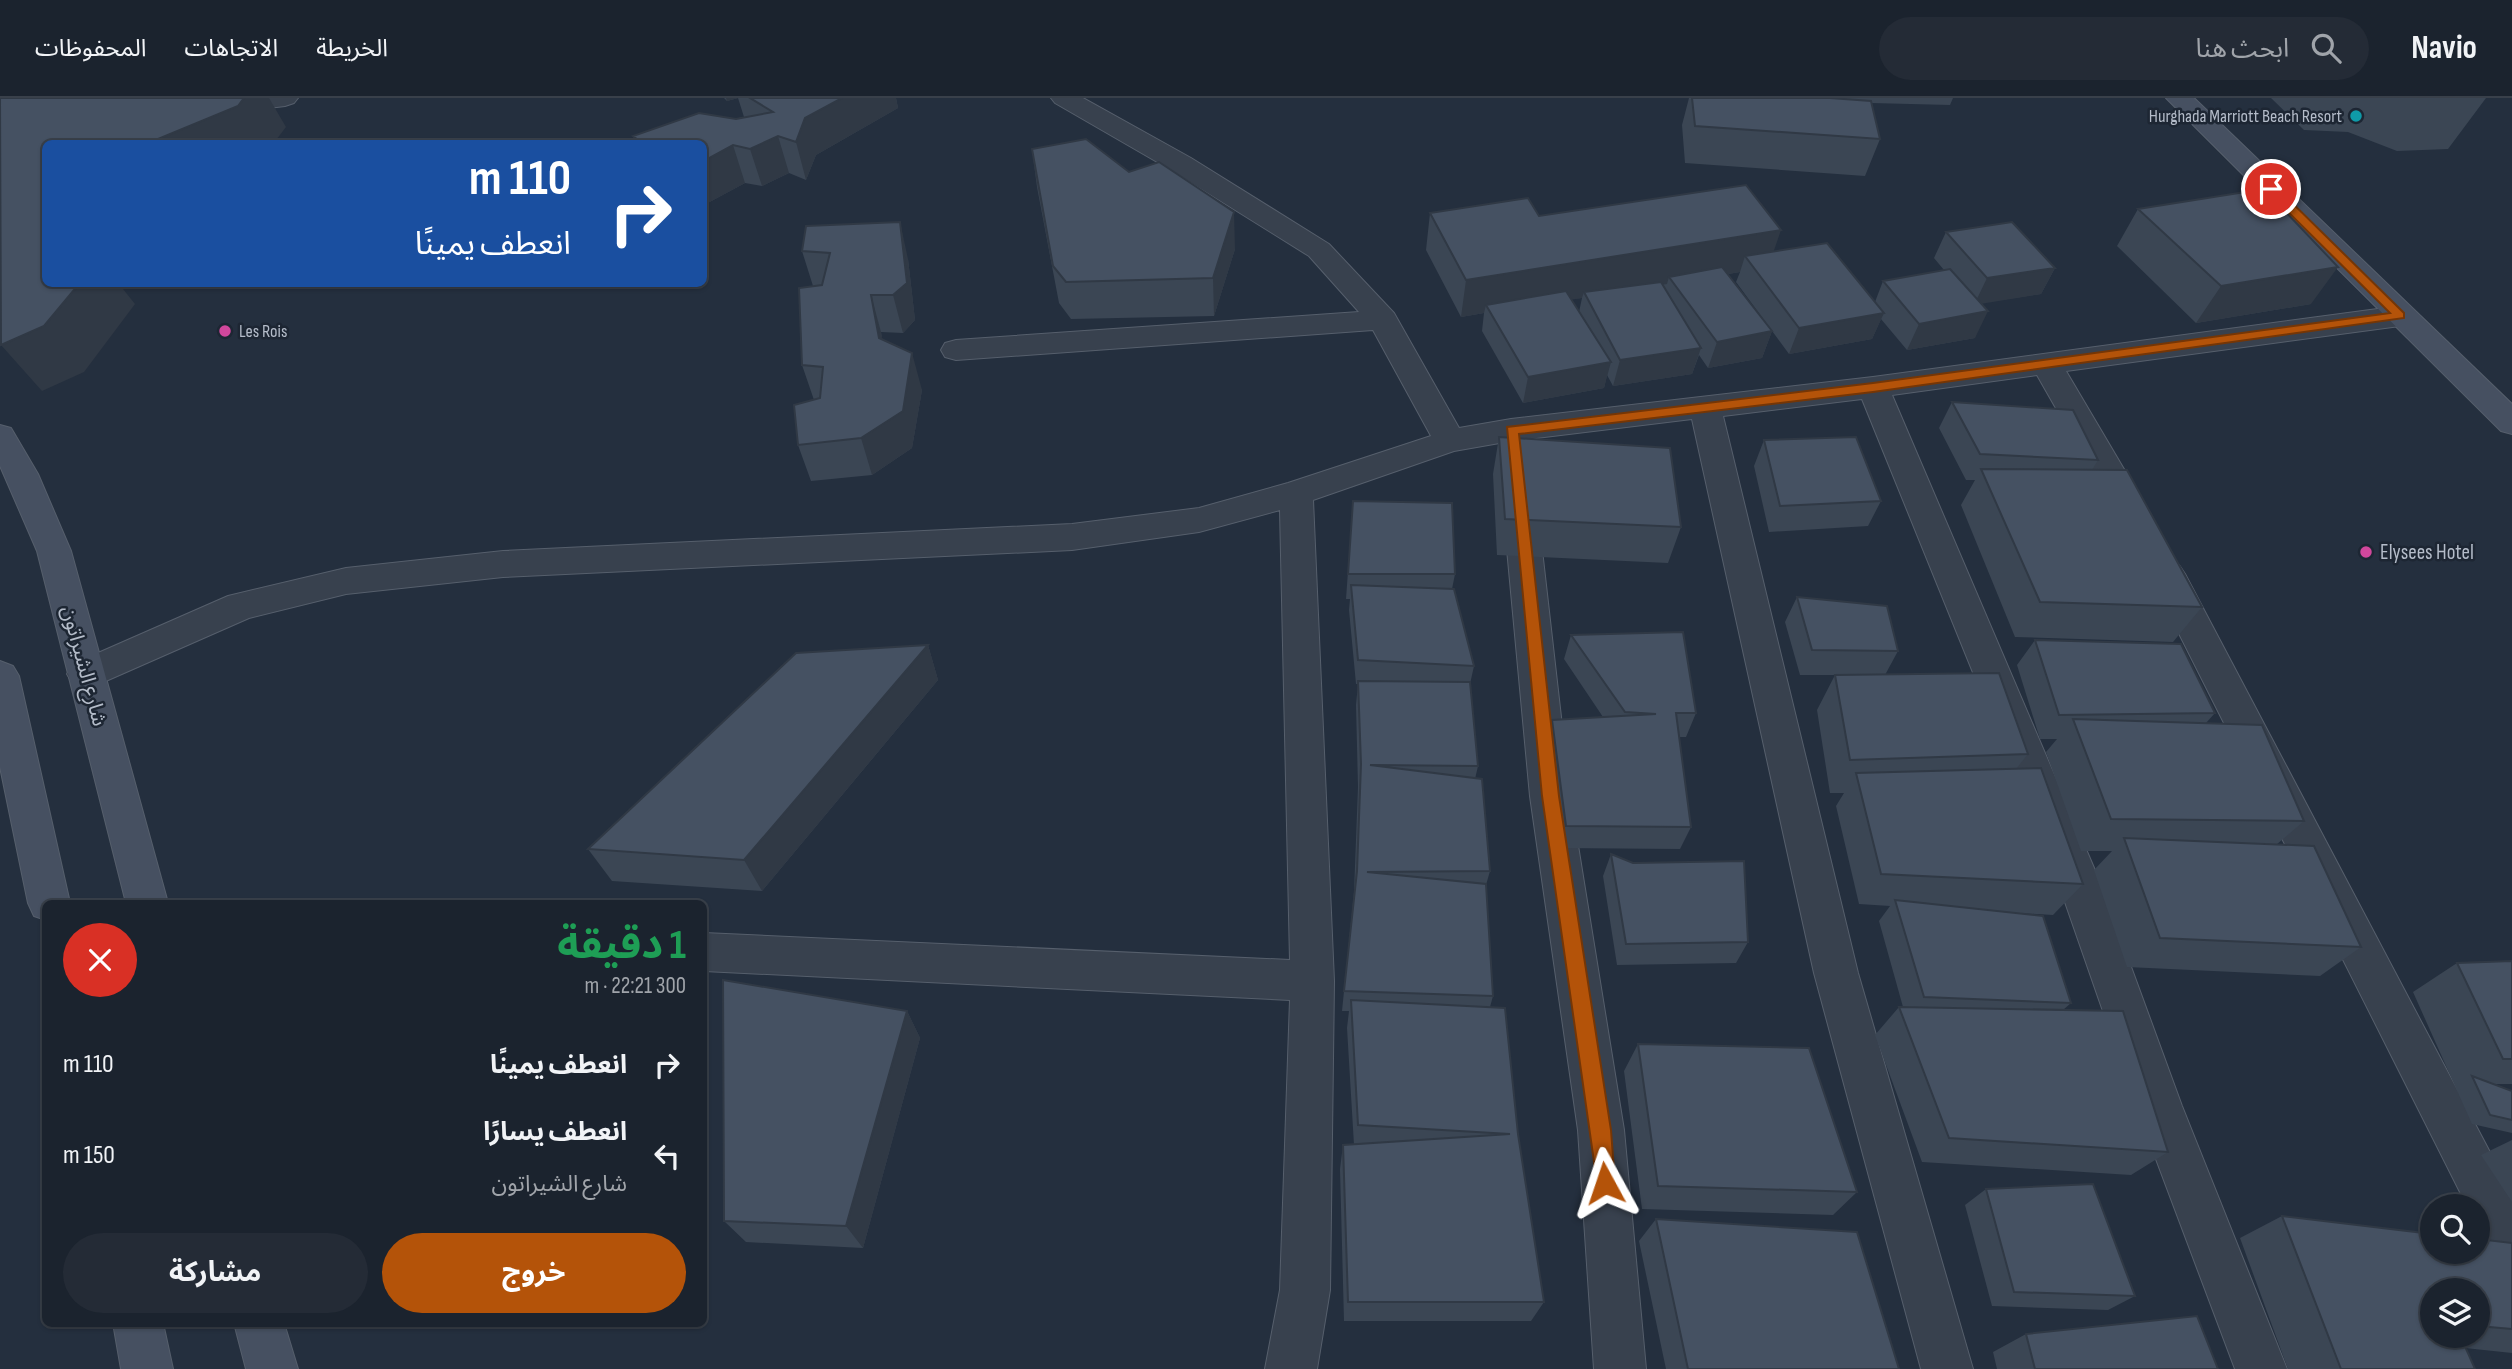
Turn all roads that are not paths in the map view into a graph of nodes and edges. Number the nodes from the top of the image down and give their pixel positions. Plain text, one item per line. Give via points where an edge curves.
1 (285, 98) edge
2 (1065, 98) edge
3 (2179, 98) edge
4 (194, 108) edge
5 (2400, 316) junction
6 (1383, 320) junction
7 (956, 350) dead end
8 (2047, 365) junction
9 (1873, 387) junction
10 (1705, 407) junction
11 (2512, 423) edge
12 (1511, 430) junction
13 (0, 436) edge
14 (1450, 441) junction
15 (1296, 493) junction
16 (86, 674) junction
17 (0, 676) edge
18 (48, 900) edge
19 (146, 900) edge
20 (707, 952) edge
21 (1312, 981) junction
22 (2512, 1244) edge
23 (139, 1327) edge
24 (260, 1327) edge
25 (147, 1369) edge
26 (272, 1369) edge
27 (1291, 1369) edge
28 (1620, 1369) edge
29 (1947, 1369) edge
30 (2261, 1369) edge

1 - 4 street
2 - 6 street via 1319,250
3 - 5 street
5 - 8 street
5 - 11 street
6 - 7 street
6 - 14 street
8 - 9 street
8 - 22 street via 2194,621
9 - 10 street
9 - 30 street via 2079,882
10 - 12 street
10 - 29 street via 1836,973
12 - 14 street
12 - 28 street via 1550,796 1601,1130
13 - 16 street, شارع الشيراتون via 54,551
14 - 15 street
15 - 16 street via 1199,520 1072,537 503,564 345,581 241,606
15 - 21 street
16 - 19 street, شارع الشيراتون
17 - 18 street
20 - 21 street
21 - 27 street via 1305,1290
23 - 25 street
24 - 26 street

